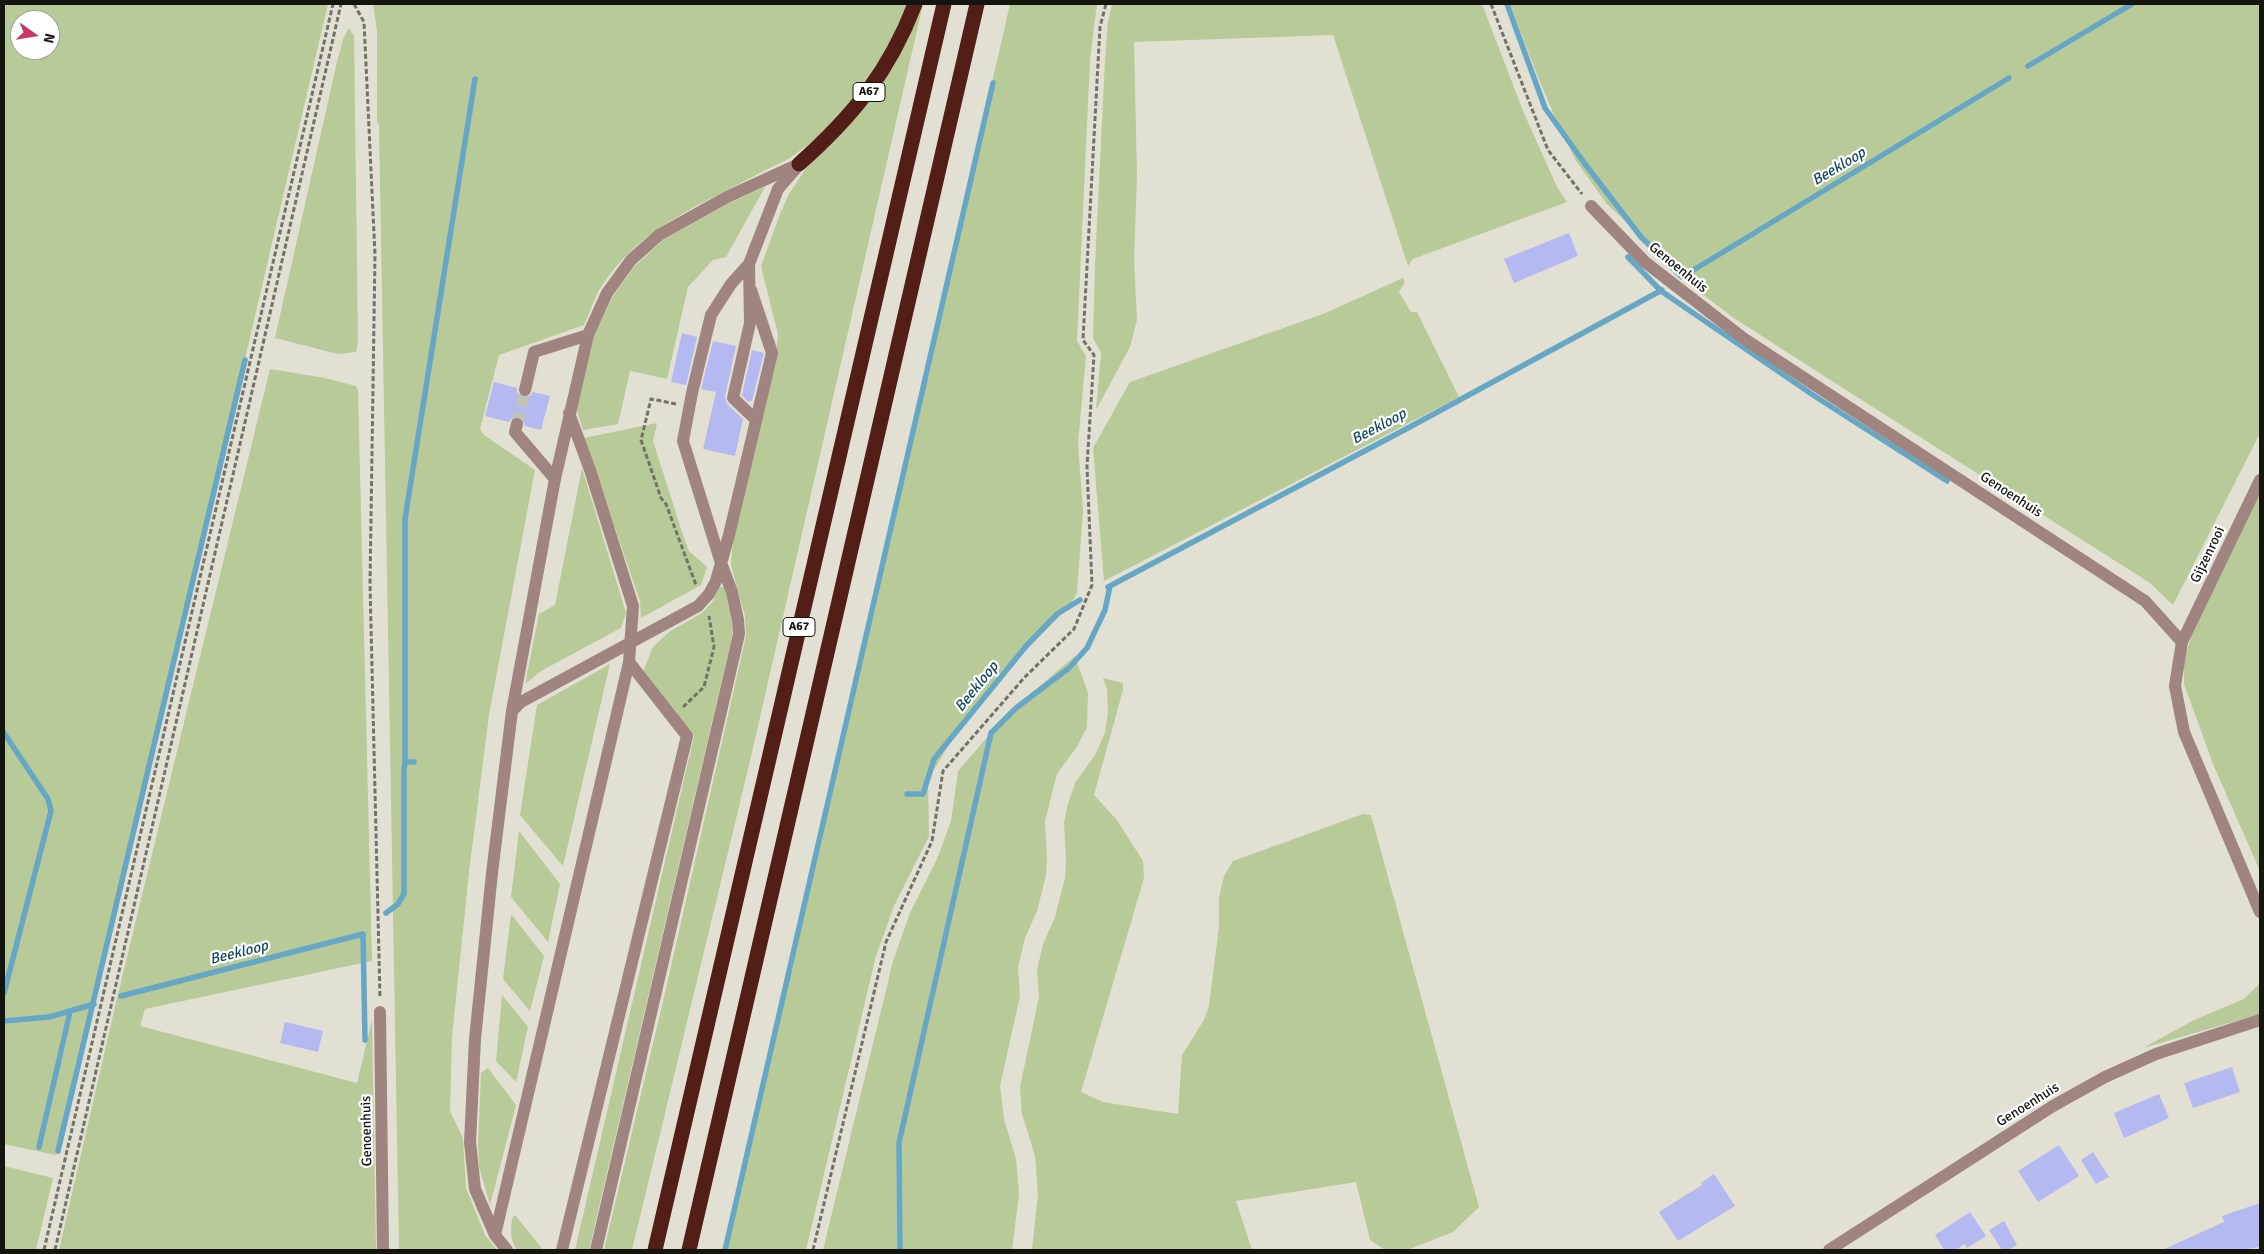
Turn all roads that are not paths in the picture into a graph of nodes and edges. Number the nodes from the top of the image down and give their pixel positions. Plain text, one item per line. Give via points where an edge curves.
1 (915, 4) edge
2 (944, 4) edge
3 (977, 4) edge
4 (799, 164) junction
5 (1591, 206) road end
6 (748, 264) junction
7 (751, 290) junction
8 (588, 336) junction
9 (525, 390) tunnel mouth
10 (569, 413) junction
11 (756, 419) junction
12 (517, 424) tunnel mouth
13 (555, 479) junction
14 (2260, 480) edge
15 (721, 564) junction
16 (630, 642) junction
17 (2182, 642) junction
18 (629, 662) junction
19 (512, 711) junction
20 (2260, 912) edge
21 (380, 1012) road end
22 (2260, 1020) edge
23 (495, 1235) junction
24 (383, 1250) edge
25 (507, 1250) edge
26 (562, 1250) edge
27 (596, 1250) edge
28 (655, 1250) edge
29 (689, 1250) edge
30 (1828, 1250) edge

1 - 4 highway, A67 via 905,29 870,91 839,128
2 - 28 highway, A67
3 - 29 highway, A67
4 - 6 street, A67 via 778,189
4 - 8 street, A67 via 727,197 659,235 631,260 607,293
5 - 17 street, Genoenhuis via 1645,262 1743,338 2145,601
6 - 7 street, A67
6 - 15 street, A67 via 711,315 683,441
7 - 11 street, A67 via 772,353
7 - 11 street, A67 via 750,323 733,398
8 - 9 street via 534,352
8 - 10 street, A67
10 - 13 street, A67
10 - 16 street via 632,606
11 - 15 street, A67
12 - 13 street via 515,432
13 - 19 street, A67
14 - 17 street, Gijzenrooi
15 - 16 street, A67 via 716,581 698,606
15 - 27 street, A67 via 732,592 739,634
16 - 18 street
16 - 19 street, A67 via 521,702
17 - 20 street via 2175,686 2184,732
18 - 23 street
18 - 26 street via 687,736
19 - 23 street, A67 via 475,1039 470,1142 474,1189
21 - 24 street, Genoenhuis
22 - 30 street, Genoenhuis via 2156,1054 2105,1077 2053,1106
23 - 25 street, A67

